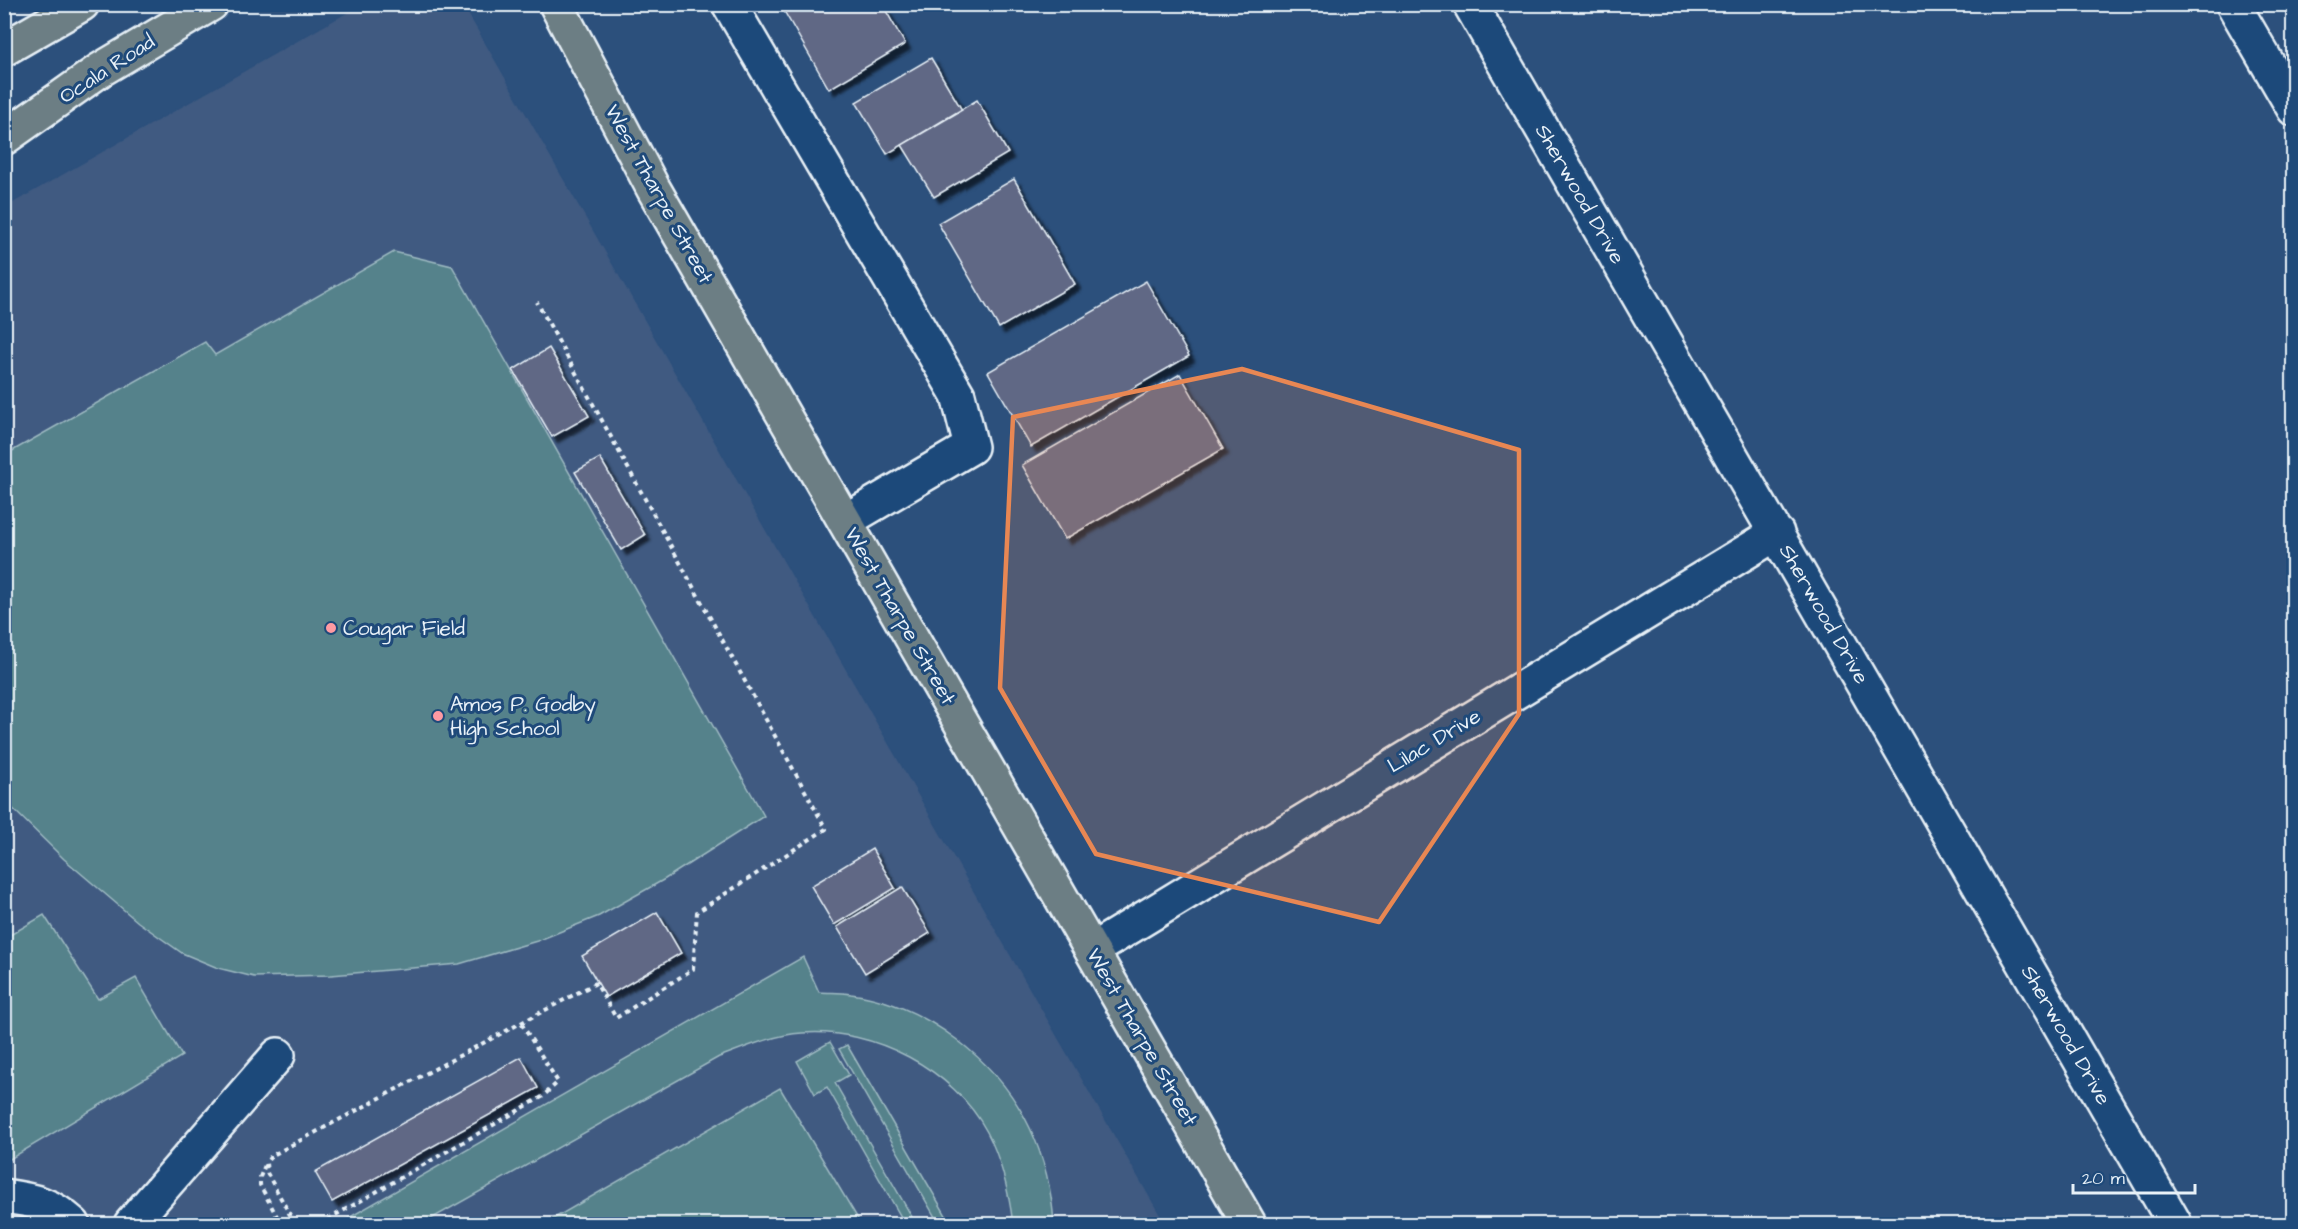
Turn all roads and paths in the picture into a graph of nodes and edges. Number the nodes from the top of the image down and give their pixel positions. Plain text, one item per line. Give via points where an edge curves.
1 (82, 4) edge
2 (211, 4) edge
3 (556, 4) edge
4 (729, 4) edge
5 (1470, 4) edge
6 (2233, 4) edge
7 (4, 49) edge
8 (2294, 109) edge
9 (4, 138) edge
10 (537, 302) dead end
11 (845, 521) junction
12 (1777, 533) junction
13 (1092, 950) junction
14 (521, 1023) junction
15 (278, 1055) dead end
16 (266, 1163) junction
17 (4, 1196) edge
18 (73, 1224) edge
19 (131, 1224) edge
20 (281, 1224) edge
21 (295, 1224) edge
22 (320, 1224) edge
23 (1249, 1224) edge
24 (2175, 1224) edge

1 - 7 main road
2 - 9 main road, Ocala Road via 100,70
3 - 11 main road, West Tharpe Street via 653,188
4 - 11 street via 958,395 971,447
5 - 12 street, Sherwood Drive
6 - 8 street
10 - 14 path via 826,830 697,912 693,969 616,1018 596,983
11 - 13 main road, West Tharpe Street
12 - 13 street, Lilac Drive
12 - 24 street, Sherwood Drive
13 - 23 main road, West Tharpe Street
14 - 16 path via 271,1156
14 - 22 path via 558,1082 542,1097
15 - 19 street
16 - 20 path via 260,1185
16 - 21 path via 267,1173
17 - 18 street via 37,1201

